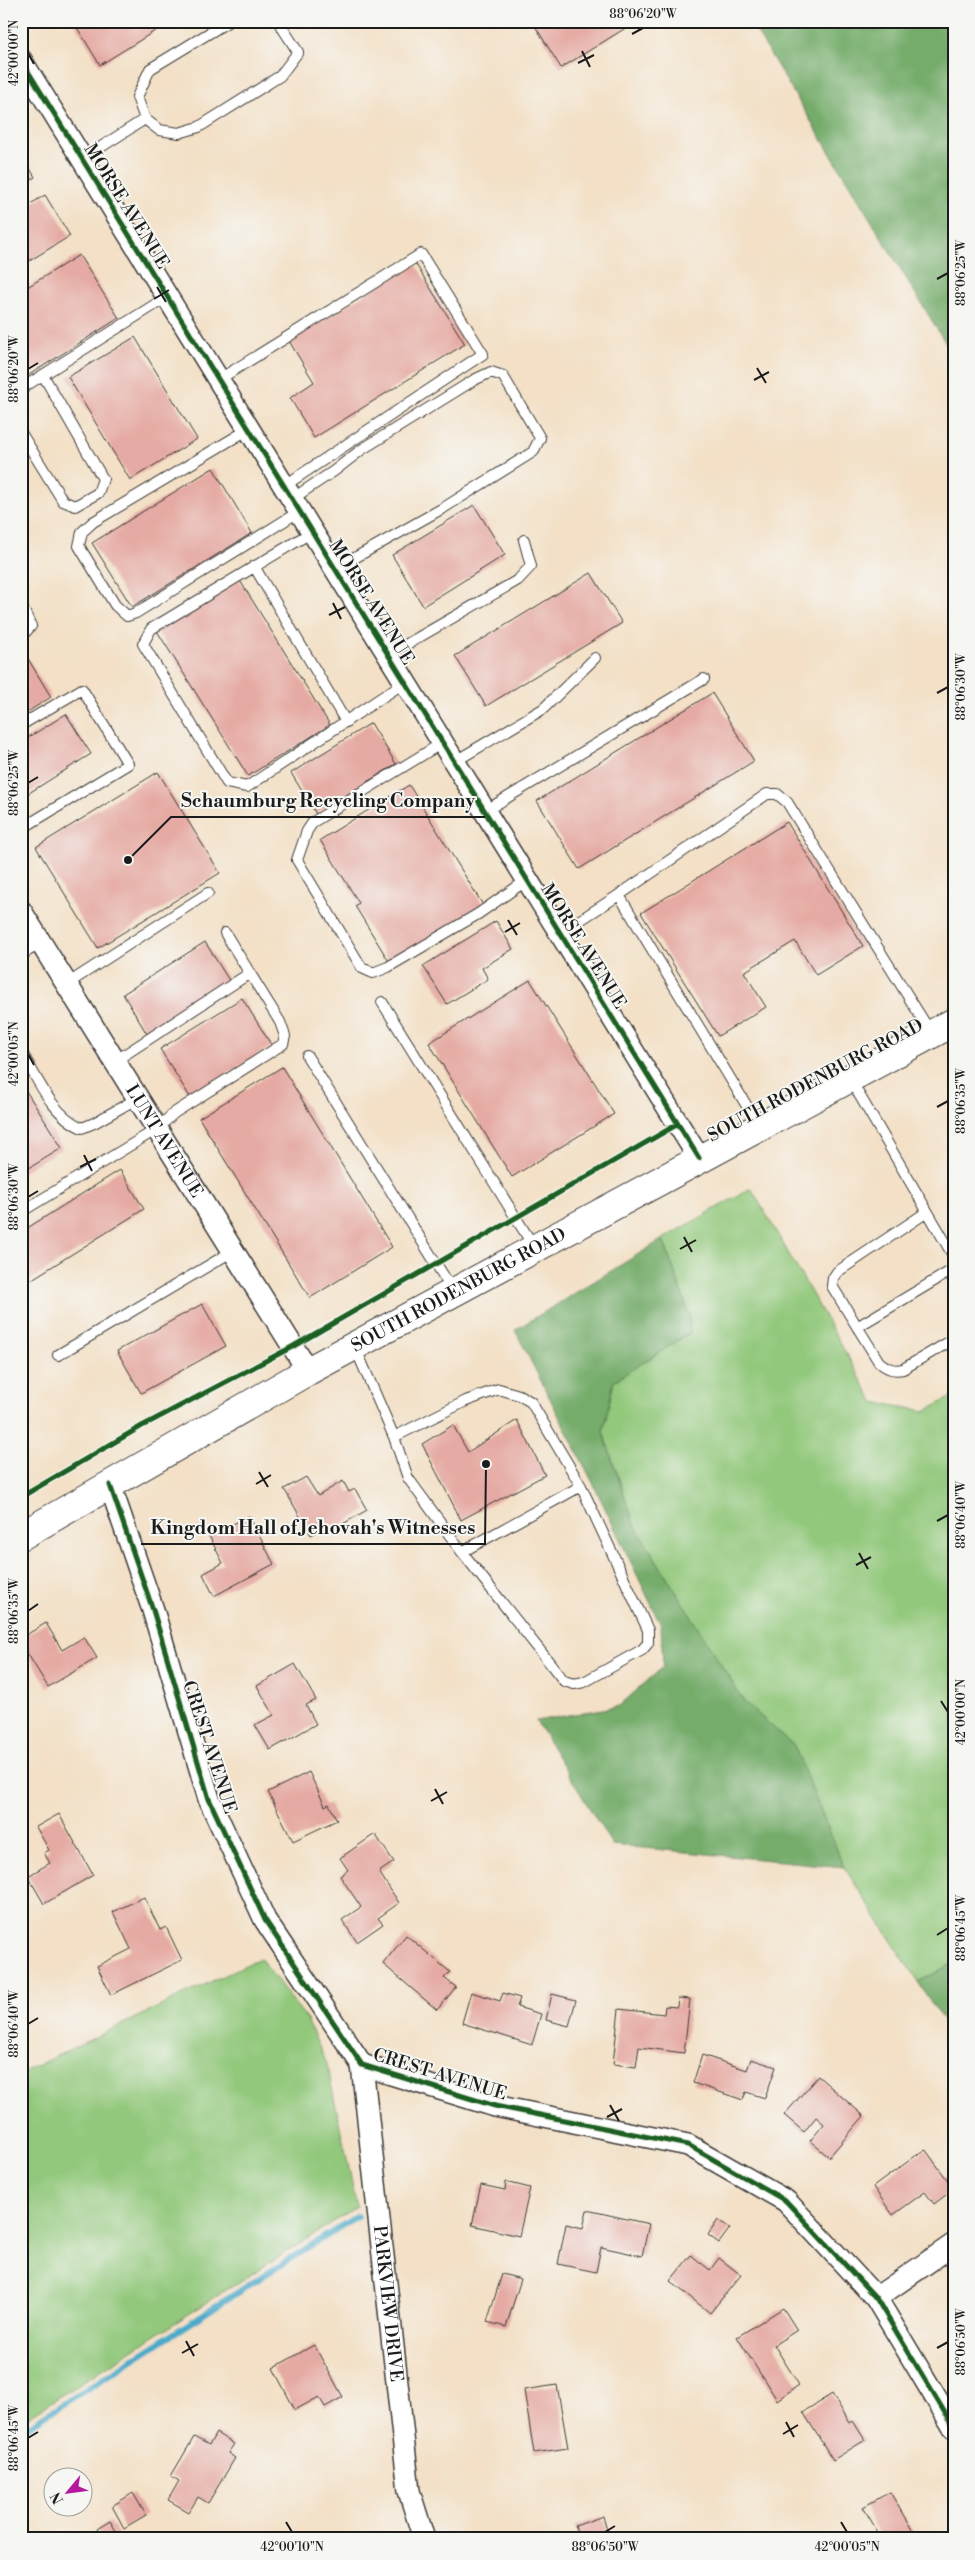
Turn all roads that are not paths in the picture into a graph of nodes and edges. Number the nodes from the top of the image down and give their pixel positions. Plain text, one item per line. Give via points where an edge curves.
1 (229, 21) edge
2 (278, 21) edge
3 (21, 60) edge
4 (145, 119) junction
5 (82, 159) junction
6 (167, 297) junction
7 (43, 375) junction
8 (218, 380) junction
9 (21, 392) edge
10 (249, 429) junction
11 (21, 433) edge
12 (292, 499) junction
13 (312, 532) junction
14 (524, 540) dead end
15 (254, 566) junction
16 (335, 568) junction
17 (21, 605) edge
18 (21, 637) edge
19 (388, 656) junction
20 (595, 658) dead end
21 (704, 679) dead end
22 (405, 682) junction
23 (346, 722) junction
24 (21, 725) edge
25 (442, 743) junction
26 (454, 762) junction
27 (485, 811) junction
28 (21, 829) edge
29 (527, 880) junction
30 (208, 893) dead end
31 (619, 895) junction
32 (21, 911) edge
33 (225, 933) dead end
34 (560, 933) junction
35 (41, 943) junction
36 (21, 956) edge
37 (250, 974) junction
38 (67, 984) junction
39 (382, 1002) dead end
40 (943, 1028) edge
41 (21, 1051) edge
42 (307, 1056) dead end
43 (115, 1061) junction
44 (849, 1078) junction
45 (138, 1098) junction
46 (759, 1126) junction
47 (157, 1129) junction
48 (699, 1158) junction
49 (21, 1212) edge
50 (927, 1212) junction
51 (535, 1248) junction
52 (233, 1251) junction
53 (954, 1257) edge
54 (954, 1269) edge
55 (453, 1292) junction
56 (857, 1327) junction
57 (954, 1339) edge
58 (355, 1346) junction
59 (58, 1355) dead end
60 (308, 1371) junction
61 (394, 1437) junction
62 (110, 1485) junction
63 (581, 1486) junction
64 (21, 1536) edge
65 (462, 1552) junction
66 (362, 2065) junction
67 (954, 2244) edge
68 (876, 2298) junction
69 (954, 2428) edge
70 (424, 2539) edge

1 - 4 lane via 150,69 137,97
2 - 4 lane via 298,52 280,76 199,127 179,133 158,130
3 - 5 street, MORSE AVENUE
4 - 5 lane
5 - 6 street, MORSE AVENUE
6 - 7 lane
6 - 8 street, MORSE AVENUE
7 - 9 lane
7 - 11 lane via 103,479 98,493 75,506 62,501
8 - 10 street, MORSE AVENUE
8 - 12 lane via 421,254 483,354
10 - 12 street, MORSE AVENUE
10 - 12 lane via 93,522 82,532 79,546 115,605 127,616 136,613
12 - 13 street, MORSE AVENUE
12 - 16 lane via 360,450 474,380 491,372 503,376 540,438 533,452 445,508
13 - 15 lane
13 - 16 street, MORSE AVENUE
14 - 19 lane via 531,566 518,580
15 - 23 lane
15 - 23 lane via 151,629 143,644 227,784 247,787
16 - 19 street, MORSE AVENUE
17 - 18 lane via 31,626
19 - 22 street, MORSE AVENUE
20 - 26 lane via 543,709
21 - 27 lane
22 - 23 lane
22 - 25 street, MORSE AVENUE
24 - 28 lane via 82,689 128,764
25 - 26 street, MORSE AVENUE
25 - 29 lane via 313,822 307,831 297,860 362,968 373,973 388,967 478,914
26 - 27 street, MORSE AVENUE
27 - 29 street, MORSE AVENUE
29 - 34 street, MORSE AVENUE
30 - 38 lane
31 - 34 lane
31 - 40 lane via 767,794 777,794 787,802
31 - 46 lane
32 - 35 street, LUNT AVENUE
33 - 37 lane
34 - 48 street, MORSE AVENUE
35 - 36 lane
35 - 38 street, LUNT AVENUE
37 - 43 lane
37 - 47 lane via 280,1022 286,1036 283,1044 174,1113
38 - 43 street, LUNT AVENUE
39 - 51 lane
40 - 44 street, SOUTH RODENBURG ROAD
41 - 45 lane via 54,1105 68,1122 82,1128
42 - 55 lane
43 - 45 street, LUNT AVENUE
44 - 46 street, SOUTH RODENBURG ROAD
44 - 50 lane
45 - 47 street, LUNT AVENUE
46 - 48 street, SOUTH RODENBURG ROAD
47 - 49 lane
47 - 52 street, LUNT AVENUE
48 - 51 street, SOUTH RODENBURG ROAD
50 - 53 lane
50 - 56 lane via 837,1272 833,1278 832,1286
51 - 55 street, SOUTH RODENBURG ROAD
52 - 59 lane
52 - 60 street, LUNT AVENUE
54 - 56 lane
55 - 58 street, SOUTH RODENBURG ROAD
56 - 57 lane via 879,1362 895,1371
58 - 60 street, SOUTH RODENBURG ROAD
58 - 61 lane
60 - 62 street, SOUTH RODENBURG ROAD
61 - 63 lane via 466,1401 499,1389 531,1402
61 - 65 lane via 408,1478
62 - 64 street, SOUTH RODENBURG ROAD
62 - 66 street, CREST AVENUE via 153,1610 209,1799 266,1920
63 - 65 lane
63 - 65 lane via 648,1630 648,1643 642,1650 584,1682 564,1681
66 - 68 street, CREST AVENUE via 495,2106 688,2145 786,2201
66 - 70 street, PARKVIEW DRIVE via 409,2491
67 - 68 street
68 - 69 street, CREST AVENUE

